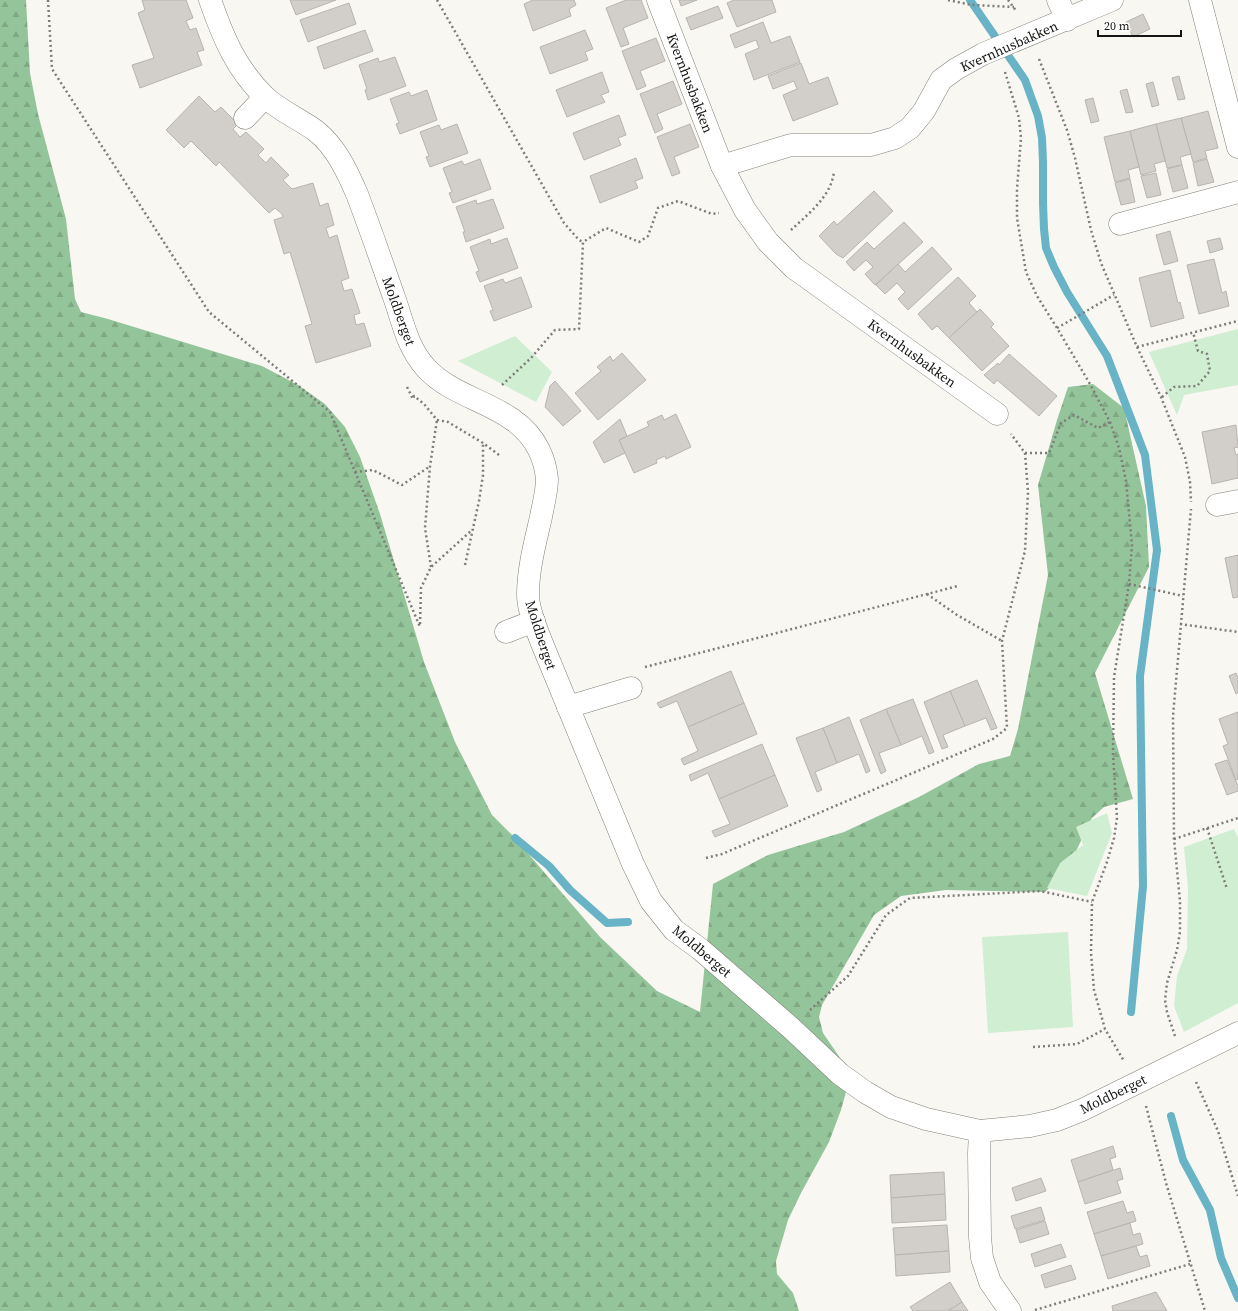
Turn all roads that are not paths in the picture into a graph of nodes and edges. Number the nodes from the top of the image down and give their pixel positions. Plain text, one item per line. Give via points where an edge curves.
1 (210, 0) edge
2 (658, 0) edge
3 (1112, 0) edge
4 (1200, 0) edge
5 (1063, 10) edge
6 (265, 97) junction
7 (245, 118) dead end
8 (1238, 147) edge
9 (722, 166) junction
10 (1238, 192) edge
11 (1120, 224) dead end
12 (997, 414) road end
13 (534, 621) junction
14 (506, 632) dead end
15 (631, 688) dead end
16 (568, 707) junction
17 (1238, 1033) edge
18 (980, 1132) junction
19 (1010, 1311) edge

1 - 6 street, Moldberget via 234,58
2 - 9 street, Kvernhusbakken
3 - 5 street, Kvernhusbakken
4 - 8 street
5 - 9 street, Kvernhusbakken via 956,69 941,80 924,111 910,128 895,138 871,145 791,145
6 - 7 street
6 - 13 street, Moldberget via 316,132 329,143 340,158 357,194 408,341 417,356 435,377 520,424 538,449 547,479 528,579 528,597
9 - 12 street, Kvernhusbakken via 745,210 768,242 794,268
10 - 11 street
13 - 14 street
13 - 16 street, Moldberget
15 - 16 street
16 - 18 street, Moldberget via 633,864 651,901 674,930 700,949 840,1074 865,1092 891,1107 926,1119
17 - 18 street, Moldberget via 1057,1120
18 - 19 street via 982,1258 990,1282

